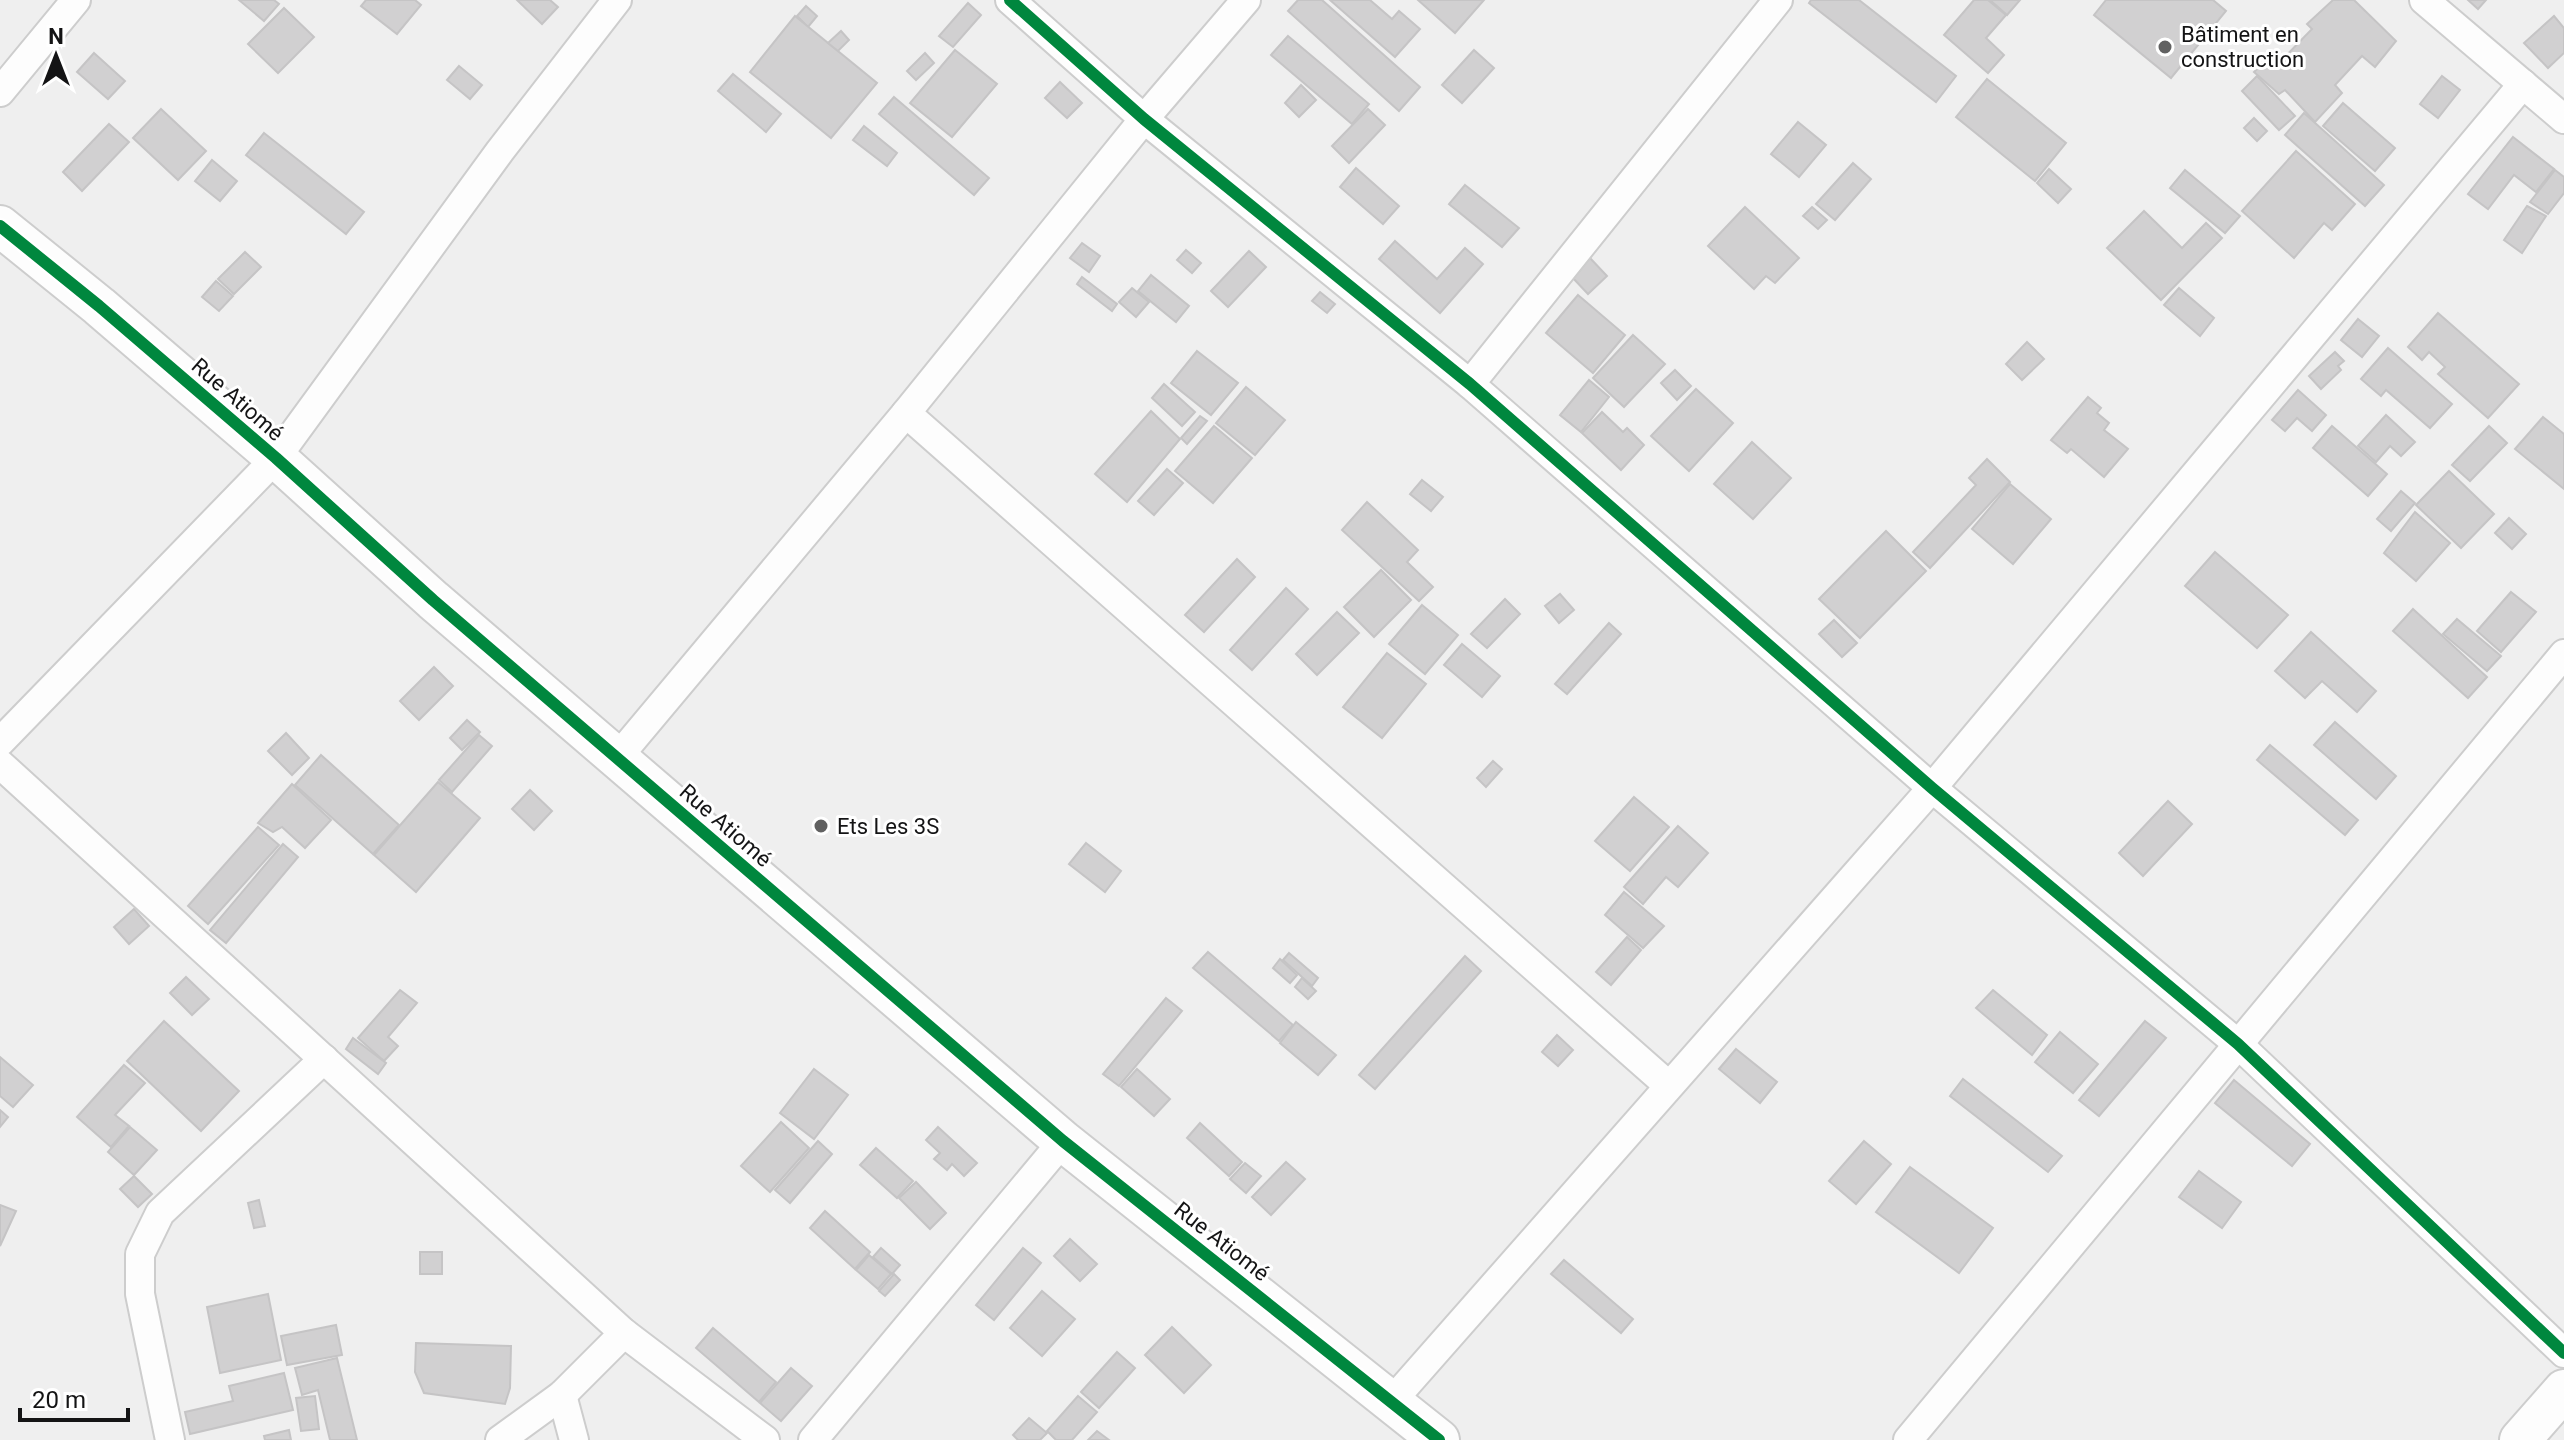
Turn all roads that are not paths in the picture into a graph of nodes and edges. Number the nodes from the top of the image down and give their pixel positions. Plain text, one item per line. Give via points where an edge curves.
1 (76, 0) edge
2 (617, 0) edge
3 (1010, 0) edge
4 (1246, 0) edge
5 (1778, 0) edge
6 (2424, 0) edge
7 (2523, 84) junction
8 (0, 92) edge
9 (1144, 119) junction
10 (2564, 119) edge
11 (0, 226) edge
12 (1470, 384) junction
13 (906, 413) junction
14 (276, 458) junction
15 (2564, 654) edge
16 (0, 742) edge
17 (617, 758) junction
18 (0, 764) edge
19 (1932, 788) junction
20 (2238, 1044) junction
21 (324, 1059) junction
22 (1668, 1085) junction
23 (1063, 1141) junction
24 (624, 1333) junction
25 (2564, 1353) edge
26 (2564, 1390) edge
27 (562, 1395) junction
28 (1392, 1401) junction
29 (170, 1440) edge
30 (500, 1440) edge
31 (574, 1440) edge
32 (765, 1440) edge
33 (813, 1440) edge
34 (1439, 1440) edge
35 (1908, 1440) edge
36 (2520, 1440) edge

1 - 8 street
2 - 14 street
3 - 9 street
4 - 9 street
5 - 12 street
6 - 7 street
7 - 10 street
7 - 19 street
9 - 12 street
9 - 13 street
11 - 14 street, Rue Atiomé
12 - 19 street
13 - 17 street
13 - 22 street
14 - 16 street
14 - 17 street, Rue Atiomé
15 - 20 street
17 - 23 street, Rue Atiomé
18 - 21 street
19 - 20 street
19 - 22 street
20 - 25 street
20 - 35 street
21 - 24 street
21 - 29 street via 160,1213 140,1254 140,1294
22 - 28 street
23 - 28 street, Rue Atiomé
23 - 33 street
24 - 27 street
24 - 32 street
26 - 36 street
27 - 30 street
27 - 31 street
28 - 34 street, Rue Atiomé

